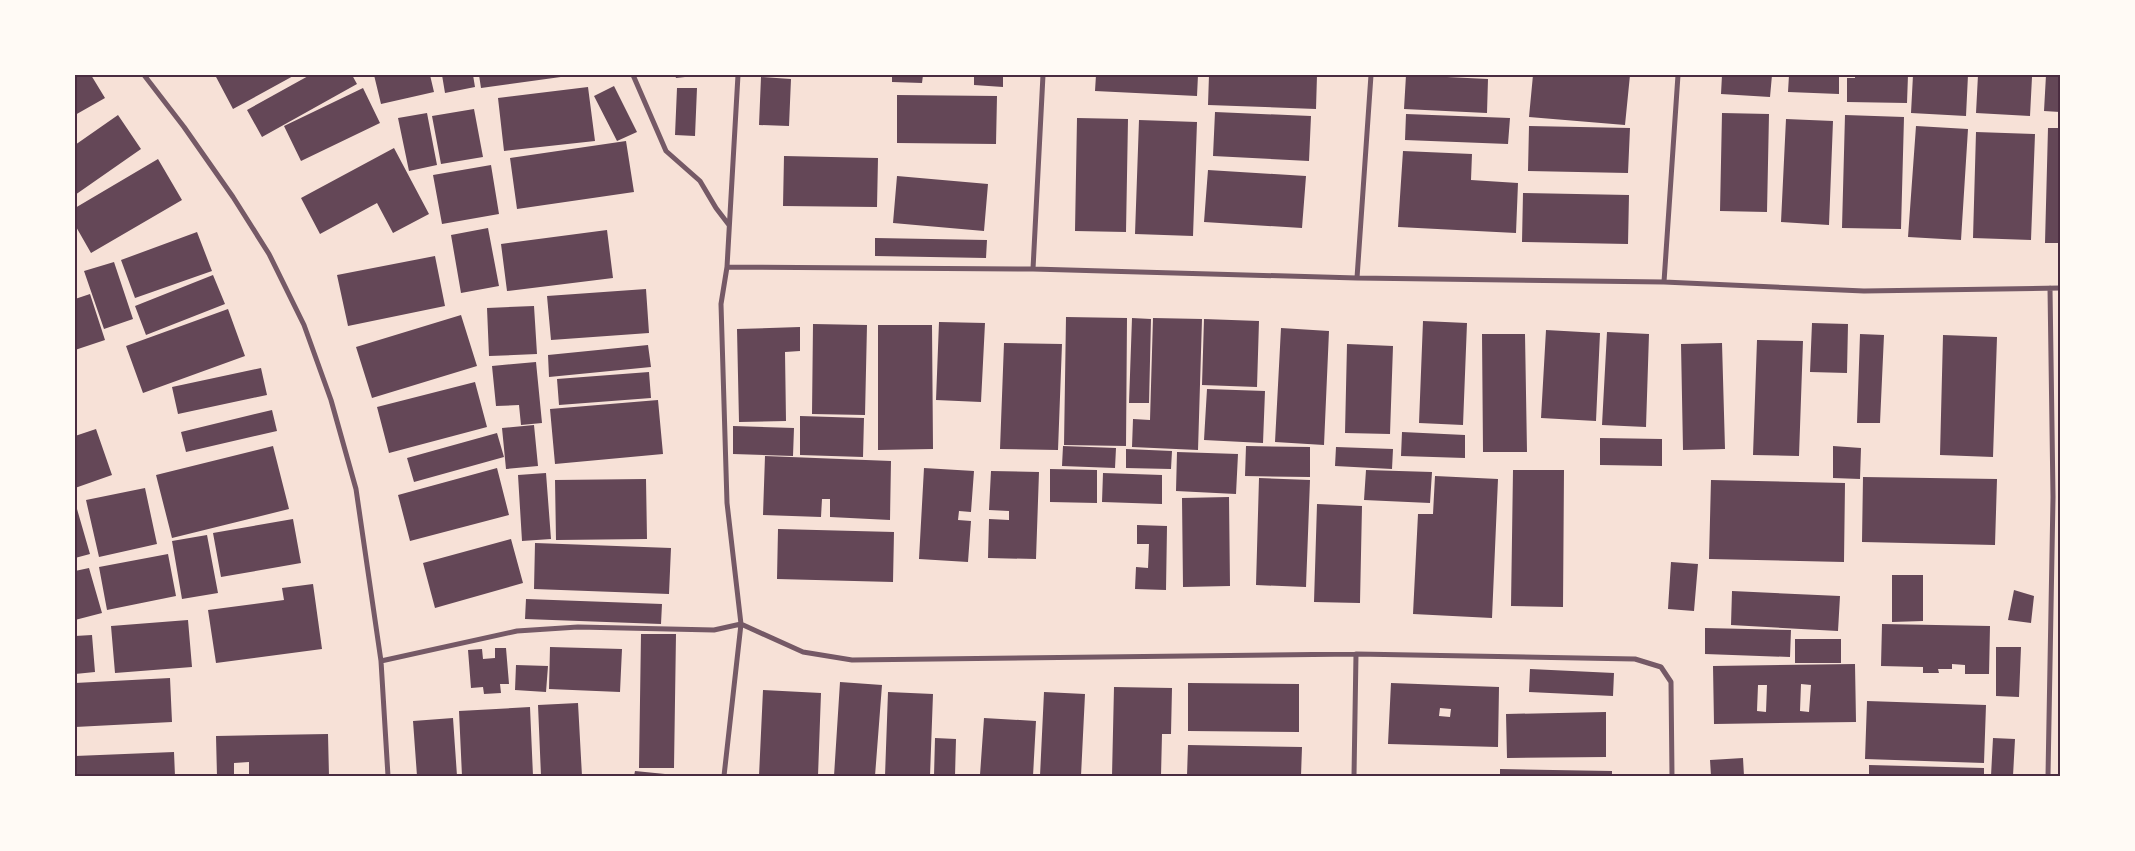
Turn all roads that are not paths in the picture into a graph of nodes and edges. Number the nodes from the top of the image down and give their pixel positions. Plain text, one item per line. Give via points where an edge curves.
1 (144, 75) edge
2 (633, 75) edge
3 (738, 75) edge
4 (1043, 75) edge
5 (1371, 75) edge
6 (1678, 75) edge
7 (729, 225) junction
8 (727, 267) junction
9 (1033, 269) junction
10 (1357, 278) junction
11 (1664, 282) junction
12 (2050, 288) junction
13 (2060, 288) edge
14 (741, 624) junction
15 (1356, 654) junction
16 (382, 661) junction
17 (388, 776) edge
18 (724, 776) edge
19 (1354, 776) edge
20 (1672, 776) edge
21 (2048, 776) edge

1 - 16 street via 233,197 269,254 304,325 332,400 356,490
2 - 7 street via 666,151 700,181
3 - 7 street
4 - 9 street
5 - 10 street
6 - 11 street
7 - 8 street
8 - 9 street
8 - 14 street via 721,304 727,494
9 - 10 street
10 - 11 street
11 - 12 street via 1864,292
12 - 13 street
12 - 21 street via 2053,497
14 - 15 street via 803,652 852,660
14 - 16 street via 714,630 578,627 517,631
14 - 18 street
15 - 19 street
15 - 20 street via 1635,659 1661,667 1671,682
16 - 17 street

